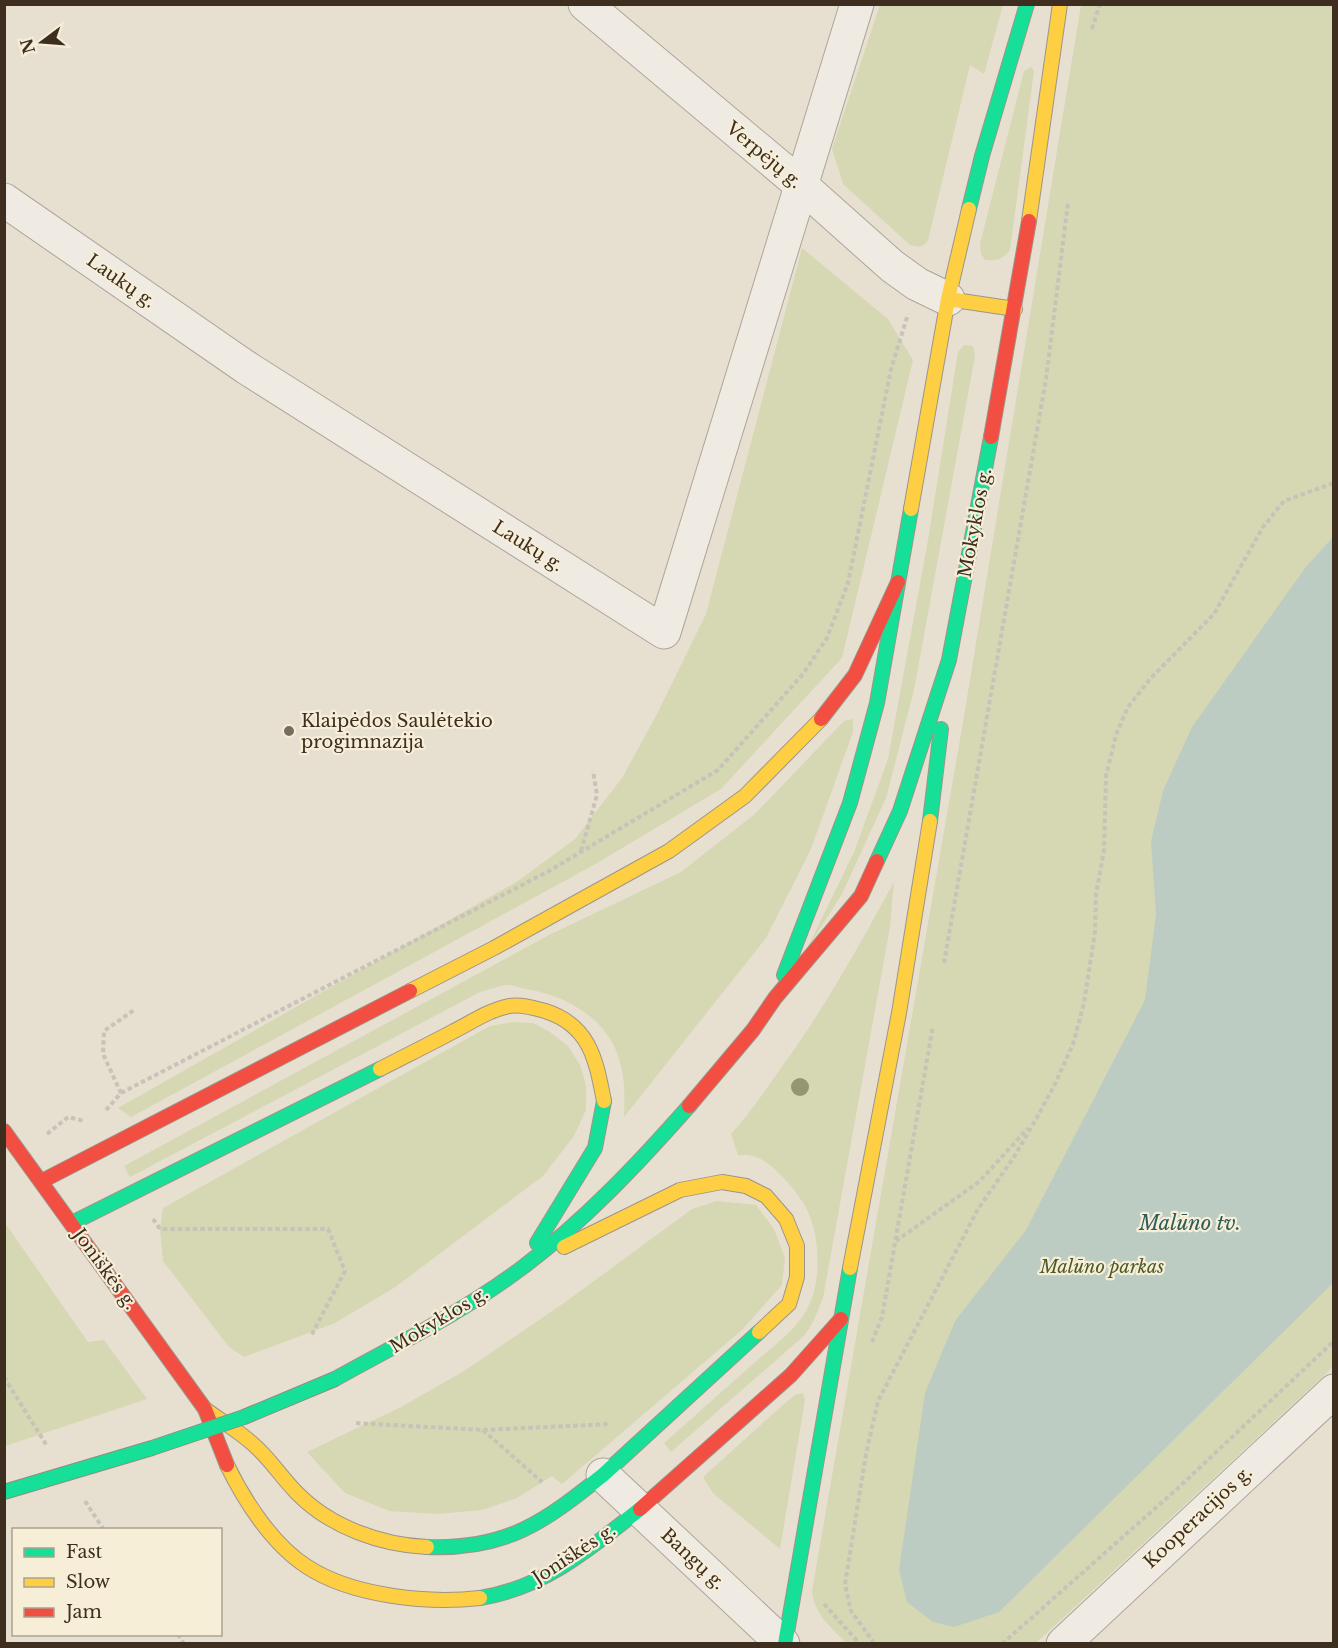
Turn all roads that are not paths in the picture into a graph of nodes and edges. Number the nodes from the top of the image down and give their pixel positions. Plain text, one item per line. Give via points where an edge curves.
1 (585, 4) edge
2 (857, 4) edge
3 (1027, 4) edge
4 (1060, 4) edge
5 (801, 185) junction
6 (4, 200) edge
7 (948, 299) junction
8 (1016, 309) junction
9 (898, 582) junction
10 (949, 660) junction
11 (775, 998) junction
12 (4, 1131) edge
13 (42, 1181) junction
14 (72, 1223) junction
15 (522, 1268) junction
16 (841, 1319) junction
17 (1334, 1391) edge
18 (205, 1409) junction
19 (603, 1475) junction
20 (4, 1492) edge
21 (640, 1509) junction
22 (784, 1644) edge
23 (1062, 1644) edge

1 - 5 street, Verpėjų g.
2 - 5 street
3 - 7 main road, Mokyklos g. via 982,156
4 - 8 main road, Mokyklos g.
5 - 6 street, Laukų g. via 664,632 247,368
5 - 7 street, Verpėjų g. via 892,266 916,284
7 - 8 main road
7 - 9 main road, Mokyklos g.
8 - 10 main road, Mokyklos g.
9 - 11 main road, Mokyklos g. via 877,703 850,803
9 - 13 main road via 855,675 824,716 745,796 669,851 494,948
10 - 11 main road, Mokyklos g. via 900,811 861,896
10 - 16 main road via 932,816
11 - 15 main road, Mokyklos g. via 725,1065 646,1155 582,1218
12 - 13 main road, Joniškės g.
13 - 14 main road, Joniškės g.
14 - 15 main road via 490,1012 510,1006 531,1007 574,1024 598,1069 605,1104 596,1148
14 - 18 main road, Joniškės g.
15 - 19 main road, Joniškės g. via 680,1191 722,1182 746,1186 766,1196 786,1219 797,1246 797,1277 789,1304
15 - 20 main road, Mokyklos g., bridge via 448,1316 335,1379 244,1417
16 - 21 main road, Joniškės g. via 791,1375
16 - 22 main road
17 - 23 street, Kooperacijos g.
18 - 19 main road, Joniškės g. via 252,1443 304,1500 337,1524 382,1541 426,1548 500,1539 534,1526
18 - 21 main road, Joniškės g. via 224,1463 264,1525 309,1568 368,1591 414,1599 458,1600 506,1593 540,1580
19 - 21 street, Bangų g.
21 - 22 street, Bangų g.

